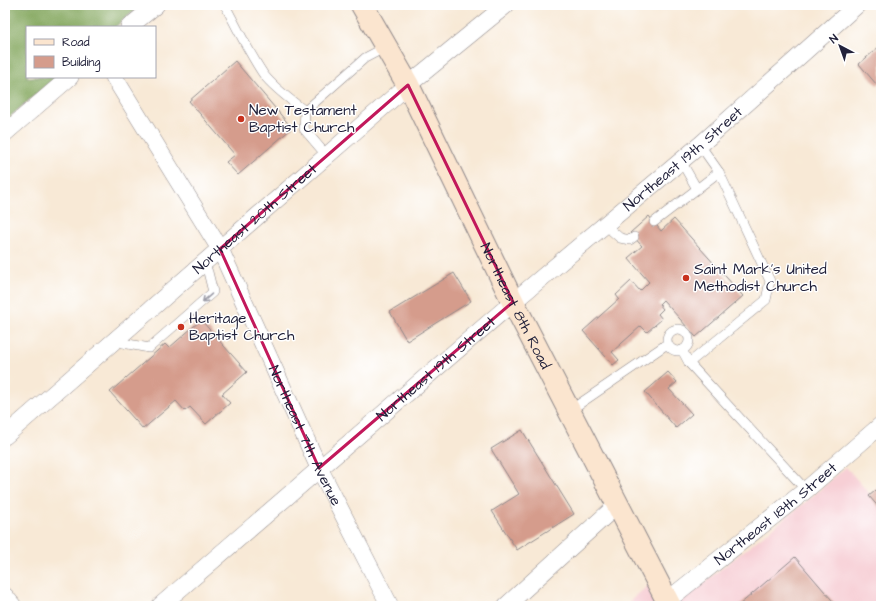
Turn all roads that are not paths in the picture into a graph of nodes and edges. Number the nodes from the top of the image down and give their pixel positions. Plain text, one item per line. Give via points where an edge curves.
1 (156, 5) edge
2 (225, 5) edge
3 (362, 5) edge
4 (506, 5) edge
5 (857, 5) edge
6 (130, 26) edge
7 (386, 46) junction
8 (69, 78) edge
9 (115, 78) edge
10 (408, 85) junction
11 (305, 111) junction
12 (5, 133) edge
13 (700, 145) junction
14 (327, 156) junction
15 (681, 161) junction
16 (719, 172) junction
17 (697, 189) junction
18 (654, 222) dead end
19 (605, 225) junction
20 (634, 237) dead end
21 (220, 249) junction
22 (204, 263) junction
23 (513, 302) junction
24 (118, 338) junction
25 (667, 344) junction
26 (682, 350) junction
27 (689, 363) junction
28 (569, 411) junction
29 (881, 425) edge
30 (5, 436) edge
31 (319, 468) junction
32 (806, 490) junction
33 (617, 505) junction
34 (5, 596) edge
35 (669, 603) edge
36 (13, 606) edge
37 (160, 606) edge
38 (390, 606) edge
39 (506, 606) edge

1 - 6 street
2 - 11 lane via 265,76
3 - 7 main road, Northeast 8th Road
4 - 10 street, Northeast 20th Street
5 - 13 street, Northeast 19th Street
7 - 10 main road, Northeast 8th Road
7 - 11 lane via 365,58
8 - 12 street
9 - 21 street, Northeast 7th Avenue
10 - 14 street, Northeast 20th Street
10 - 23 main road, Northeast 8th Road
11 - 14 lane via 304,129
13 - 15 street, Northeast 19th Street
13 - 16 lane
14 - 21 street, Northeast 20th Street
15 - 17 lane
15 - 19 street, Northeast 19th Street
16 - 17 lane
16 - 27 lane via 770,281 766,300
17 - 18 lane
19 - 20 lane via 620,238 630,240
19 - 23 street, Northeast 19th Street
21 - 22 street, Northeast 20th Street
21 - 31 street, Northeast 7th Avenue
22 - 24 street, Northeast 20th Street
22 -> 24 lane via 213,292 149,348 123,343
23 - 28 main road, Northeast 8th Road
23 - 31 street, Northeast 19th Street
24 - 30 street, Northeast 20th Street
25 - 26 lane via 675,351
25 - 26 lane via 667,337 672,332 682,330 688,338 687,346
25 - 28 lane
26 - 27 lane
27 - 32 lane
28 - 33 main road, Northeast 8th Road
29 - 32 street, Northeast 18th Street
31 - 37 street, Northeast 19th Street
31 - 38 street, Northeast 7th Avenue
32 - 35 street, Northeast 18th Street
33 - 35 main road, Northeast 8th Road
33 - 39 street
34 - 36 street

